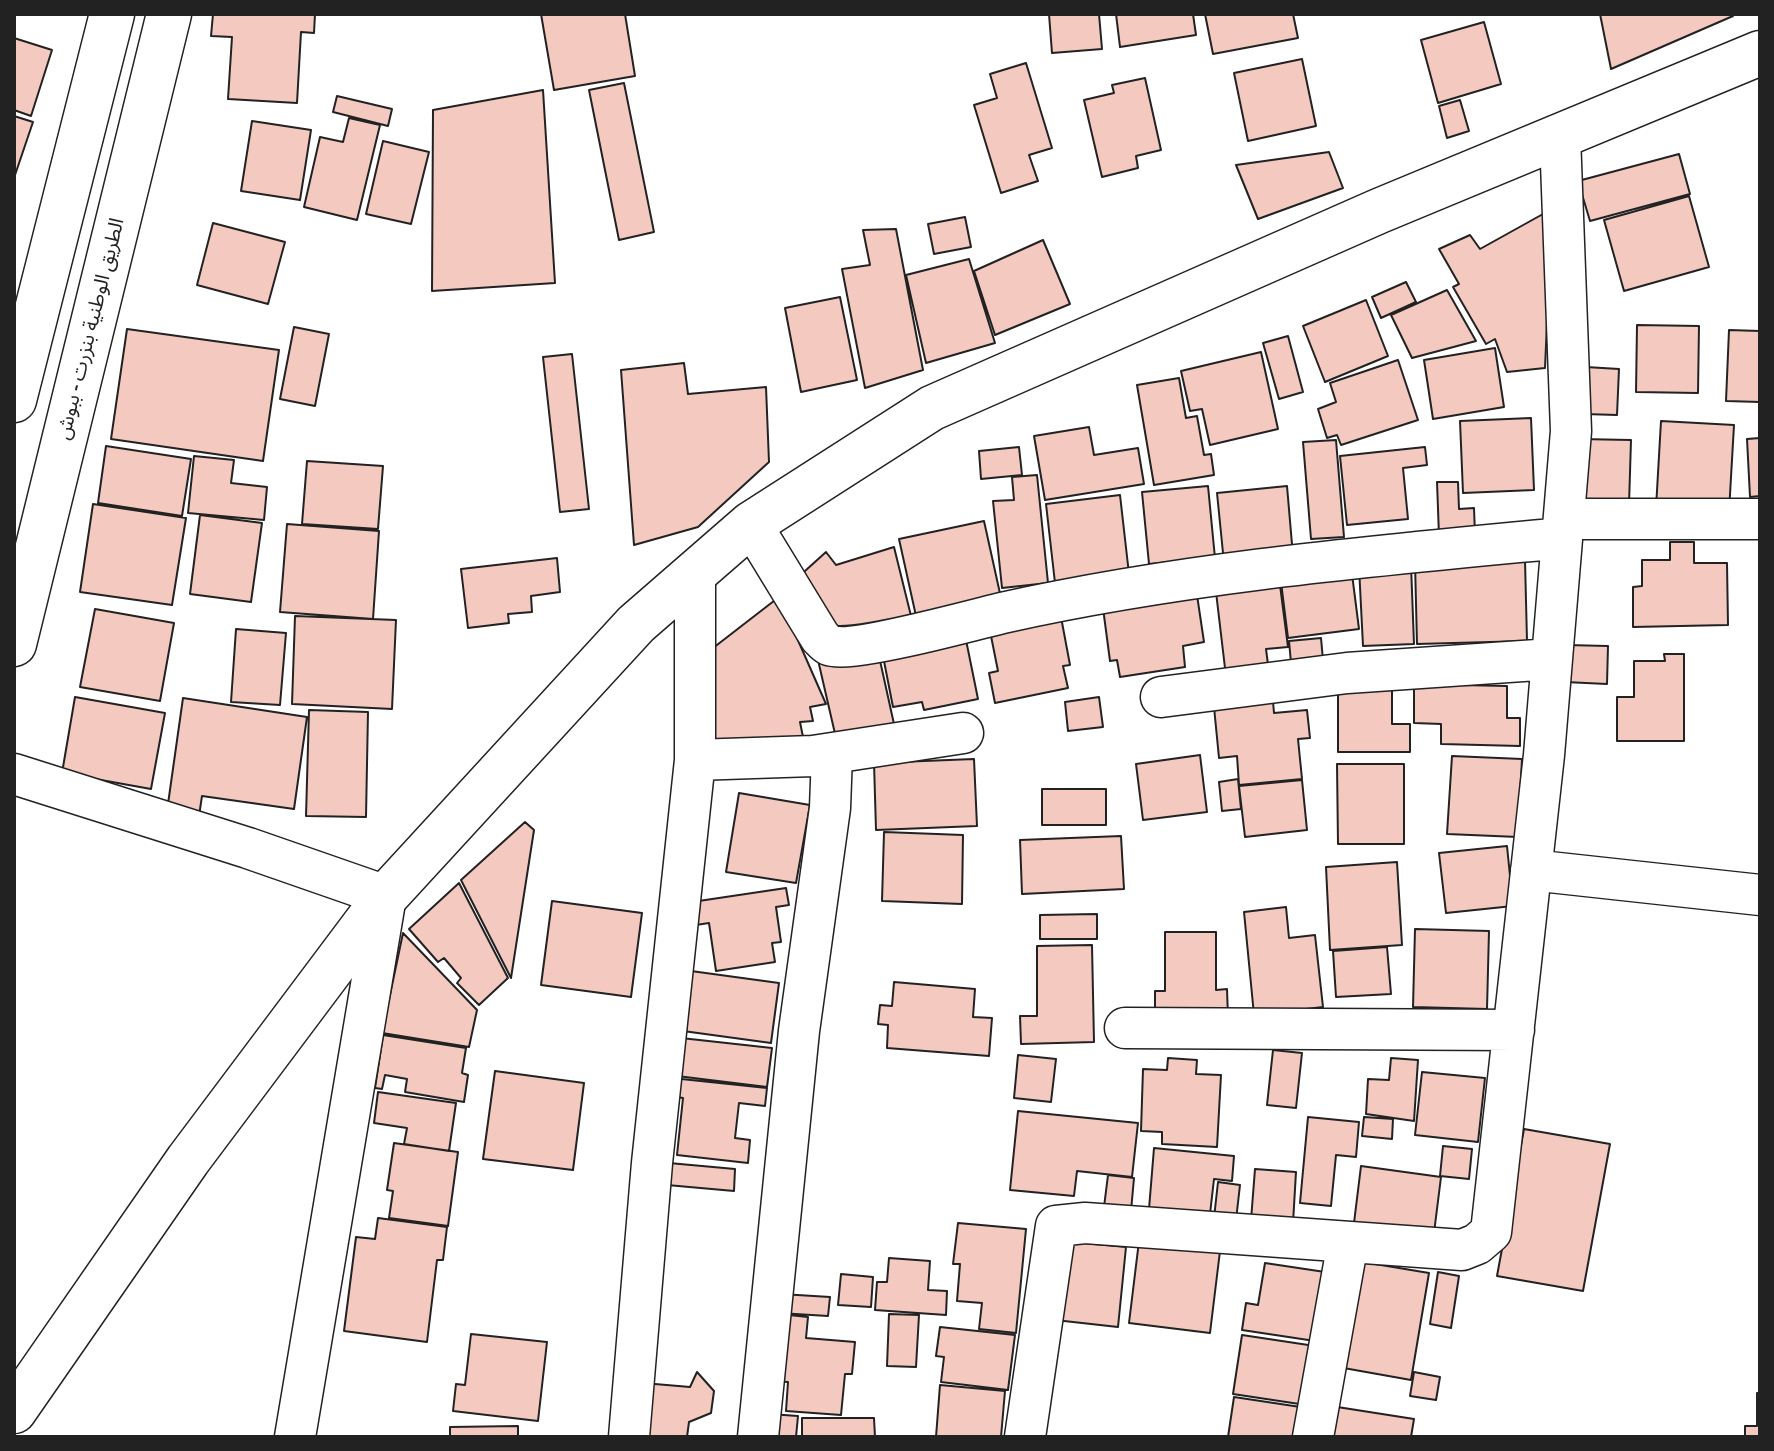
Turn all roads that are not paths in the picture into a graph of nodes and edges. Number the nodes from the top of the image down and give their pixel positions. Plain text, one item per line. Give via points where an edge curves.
1 (112, 14) edge
2 (169, 14) edge
3 (1760, 53) edge
4 (1560, 136) junction
5 (14, 400) edge
6 (1760, 519) edge
7 (751, 524) junction
8 (1563, 529) junction
9 (695, 574) junction
10 (14, 644) edge
11 (1552, 659) junction
12 (1161, 697) dead end
13 (963, 733) dead end
14 (832, 754) junction
15 (695, 760) junction
16 (14, 774) edge
17 (1531, 870) junction
18 (1760, 895) edge
19 (386, 896) junction
20 (1125, 1028) dead end
21 (1514, 1030) junction
22 (1348, 1242) junction
23 (14, 1411) edge
24 (295, 1437) edge
25 (629, 1437) edge
26 (758, 1437) edge
27 (1025, 1437) edge
28 (1313, 1437) edge

1 - 5 street
2 - 10 street, الطريق الوطنية بنزرت - ببوش
3 - 4 street
4 - 7 street via 932,408
4 - 8 street via 1571,431
6 - 8 street
7 - 8 street via 820,637 839,646 1091,593
7 - 9 street
8 - 11 street
9 - 15 street
9 - 19 street via 636,624
11 - 12 street via 1347,673
11 - 17 street
13 - 14 street
14 - 15 street
14 - 26 street
15 - 25 street
16 - 19 street
17 - 18 street
17 - 21 street
19 - 23 street via 188,1160
19 - 24 street
20 - 21 street
21 - 22 street via 1491,1232 1462,1250
22 - 27 street via 1085,1223 1056,1226
22 - 28 street

